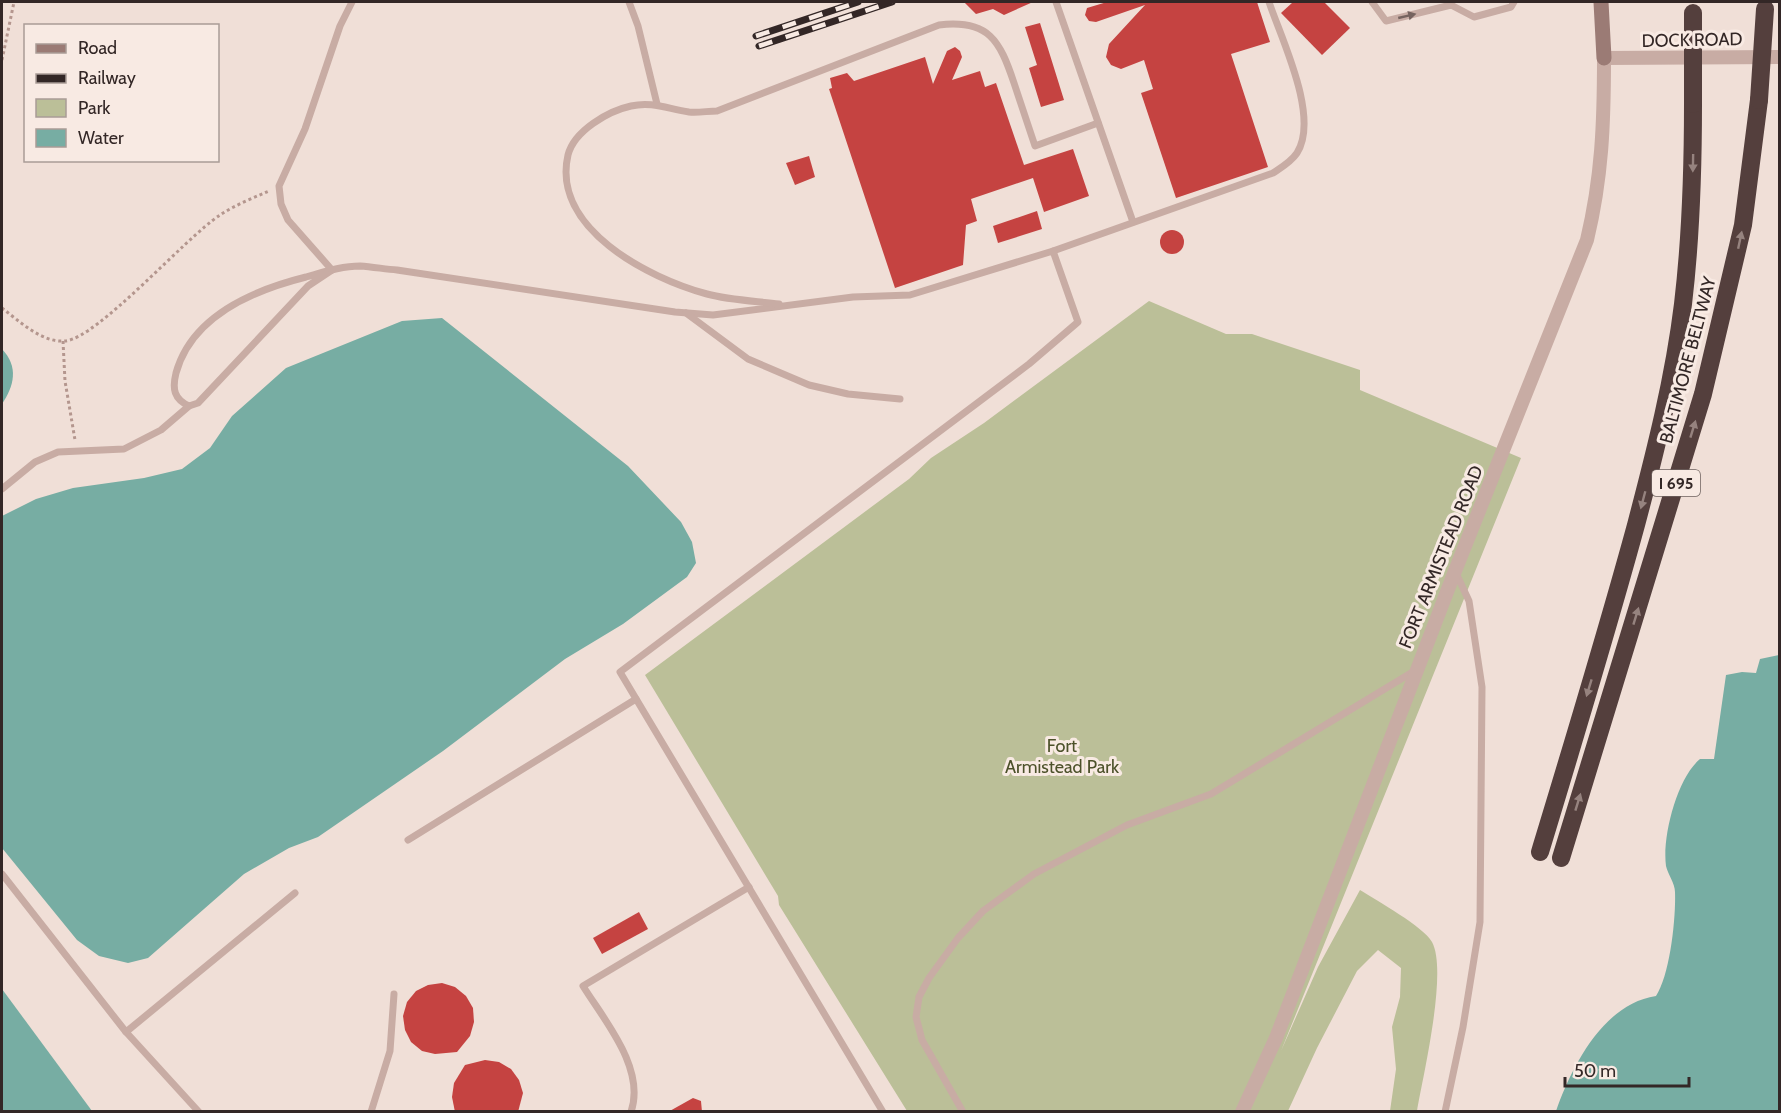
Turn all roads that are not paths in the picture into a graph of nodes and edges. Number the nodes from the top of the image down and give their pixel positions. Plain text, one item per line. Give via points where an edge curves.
1 (352, 2) edge
2 (628, 2) edge
3 (1056, 2) edge
4 (1269, 2) edge
5 (1372, 2) edge
6 (1514, 2) edge
7 (1601, 2) edge
8 (1451, 3) edge
9 (1765, 5) edge
10 (1693, 7) edge
11 (1779, 57) edge
12 (1604, 58) junction
13 (657, 104) junction
14 (1098, 123) junction
15 (1133, 222) junction
16 (1053, 250) junction
17 (332, 270) junction
18 (790, 306) junction
19 (686, 313) junction
20 (900, 399) dead end
21 (189, 406) junction
22 (2, 489) edge
23 (1455, 571) junction
24 (1418, 669) junction
25 (636, 699) junction
26 (408, 840) dead end
27 (1540, 852) dead end
28 (1561, 858) dead end
29 (2, 874) edge
30 (749, 887) junction
31 (295, 893) dead end
32 (394, 994) dead end
33 (126, 1032) junction
34 (198, 1112) edge
35 (371, 1112) edge
36 (631, 1112) edge
37 (883, 1112) edge
38 (963, 1112) edge
39 (1242, 1112) edge
40 (1445, 1112) edge

1 - 17 lane via 339,26 305,129 279,186 288,220
2 - 13 lane via 638,26
3 - 14 lane
4 - 15 lane via 1303,103 1305,125 1298,152 1273,173
5 -> 8 lane via 1386,21
6 - 8 lane via 1511,7 1474,17
7 - 12 street, FORT ARMISTEAD ROAD
28 -> 9 highway, BALTIMORE BELTWAY / I 695, bridge via 1703,394 1743,225 1759,100
10 -> 27 highway, BALTIMORE BELTWAY / I 695, bridge via 1691,224 1683,306 1670,380 1652,467 1619,589
11 - 12 street, DOCK ROAD
12 - 23 street, FORT ARMISTEAD ROAD via 1604,138 1587,240
13 - 14 lane via 690,112 717,111 939,25 958,22 990,34 1003,50 1035,146
13 - 18 lane via 630,106 602,118 579,137 569,152 565,175 570,201 582,220 603,242 671,282 708,295
14 - 15 lane
15 - 16 lane
16 - 18 lane via 910,295 853,297
16 - 25 lane via 1078,322 1029,364 620,672
17 - 19 lane via 359,266 397,270
17 - 21 lane via 308,286 221,382
17 - 21 lane via 268,287 212,319 180,358 173,383 174,394
18 - 19 lane via 713,315
19 - 20 lane via 748,359 809,385
21 - 22 lane via 161,430 124,449 58,452 36,462
23 - 24 street, FORT ARMISTEAD ROAD
23 - 40 lane via 1469,601 1482,687 1480,922 1464,1027
24 - 38 lane via 1211,794 1127,825 1034,874 983,911 929,978 919,997 916,1017 922,1040
24 - 39 street, FORT ARMISTEAD ROAD via 1276,1038
25 - 26 lane
25 - 30 lane
29 - 33 lane
30 - 36 lane via 583,986 627,1059 633,1081
30 - 37 lane
31 - 33 lane
32 - 35 lane via 390,1052
33 - 34 lane

